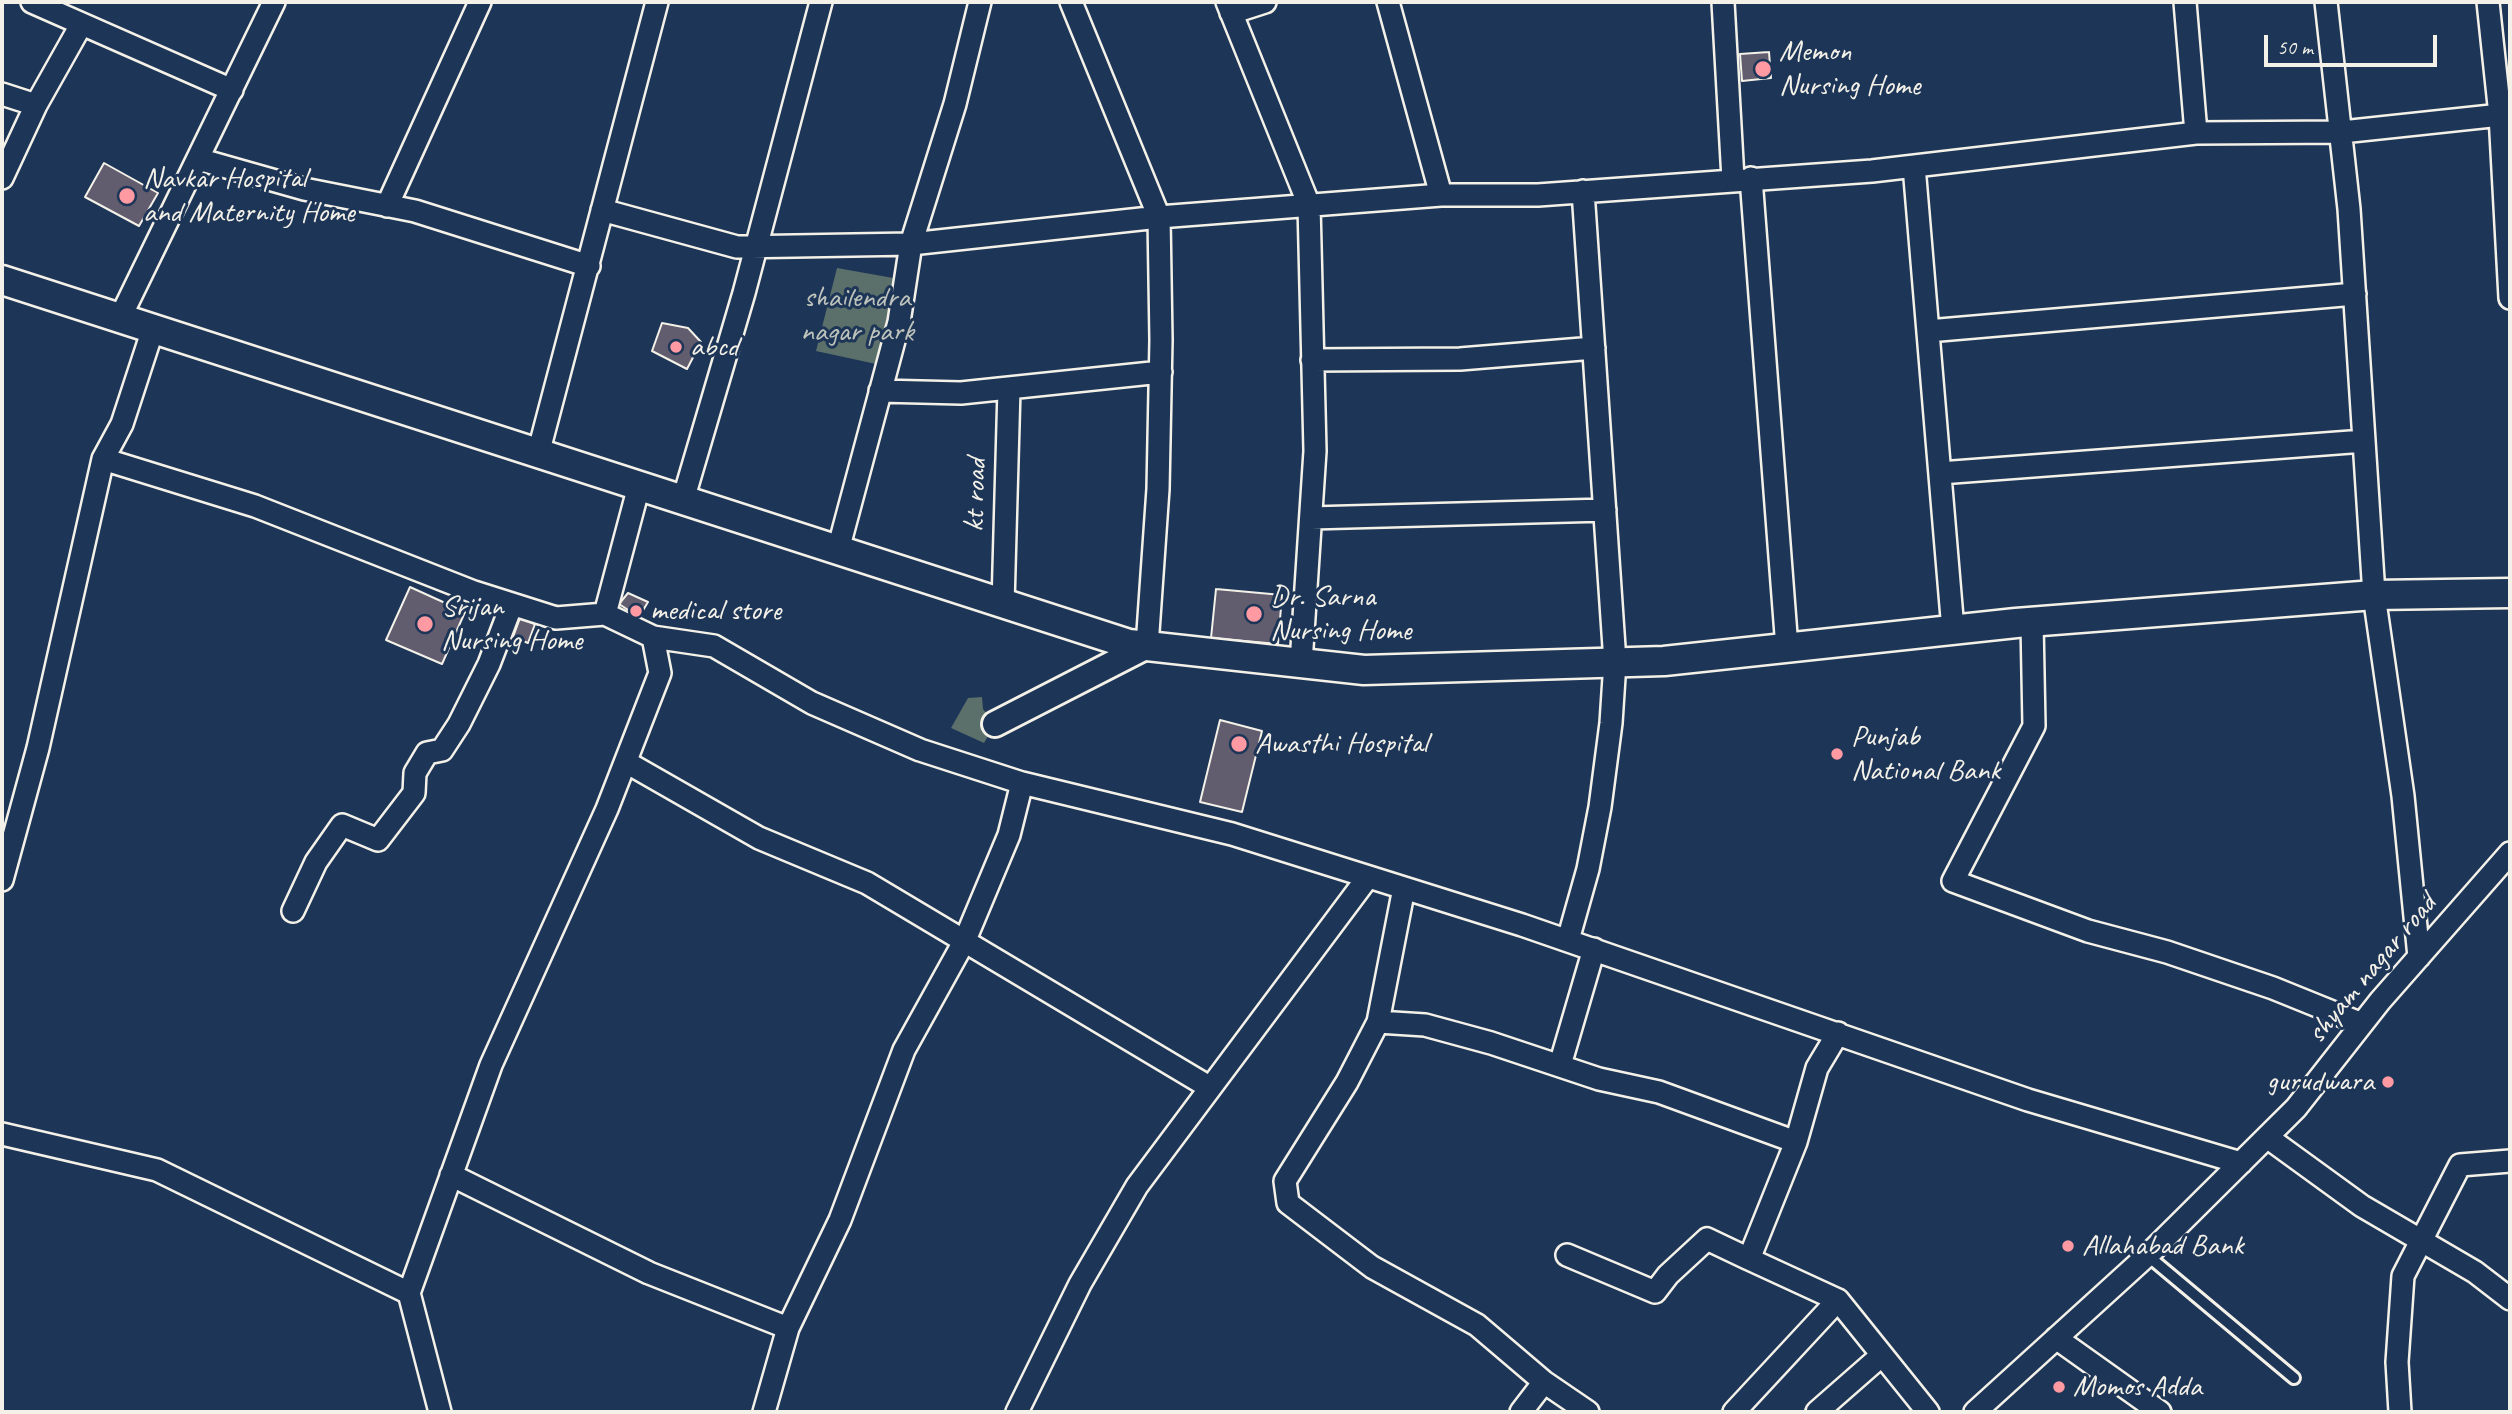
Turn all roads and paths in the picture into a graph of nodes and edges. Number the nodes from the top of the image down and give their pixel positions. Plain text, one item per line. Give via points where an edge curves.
1 (32, 2) edge
2 (274, 2) edge
3 (480, 2) edge
4 (657, 2) edge
5 (821, 2) edge
6 (980, 2) edge
7 (1265, 2) edge
8 (1388, 2) edge
9 (1723, 2) edge
10 (2185, 2) edge
11 (2326, 2) edge
12 (2488, 2) edge
13 (1067, 5) edge
14 (1229, 7) edge
15 (81, 25) junction
16 (232, 90) junction
17 (2, 94) edge
18 (36, 106) junction
19 (2505, 115) edge
20 (2342, 132) junction
21 (2196, 133) junction
22 (198, 159) junction
23 (1913, 166) junction
24 (2, 178) edge
25 (1742, 178) junction
26 (1583, 191) junction
27 (1441, 195) junction
28 (1309, 205) junction
29 (387, 206) junction
30 (602, 210) junction
31 (1159, 217) junction
32 (911, 244) junction
33 (756, 247) junction
34 (589, 266) junction
35 (2, 280) edge
36 (2356, 294) junction
37 (2510, 298) edge
38 (120, 318) junction
39 (153, 329) junction
40 (1928, 331) junction
41 (1594, 348) junction
42 (1312, 360) junction
43 (1161, 373) junction
44 (1009, 389) junction
45 (880, 391) junction
46 (2364, 441) junction
47 (538, 454) junction
48 (103, 458) junction
49 (1940, 473) junction
50 (639, 486) junction
51 (683, 500) junction
52 (1605, 510) junction
53 (1311, 518) junction
54 (838, 550) junction
55 (2510, 593) edge
56 (2374, 595) junction
57 (512, 604) junction
58 (1003, 604) junction
59 (605, 614) junction
60 (2032, 622) junction
61 (1953, 630) junction
62 (653, 637) junction
63 (1147, 646) junction
64 (1787, 648) junction
65 (1615, 662) junction
66 (1301, 663) junction
67 (995, 724) dead end
68 (626, 762) junction
69 (1022, 783) junction
70 (2510, 853) edge
71 (1368, 877) junction
72 (2, 880) edge
73 (1404, 888) junction
74 (293, 911) dead end
75 (965, 940) junction
76 (1568, 940) junction
77 (1594, 949) junction
78 (2419, 957) junction
79 (1378, 1022) junction
80 (2362, 1024) junction
81 (1838, 1033) junction
82 (1560, 1065) junction
83 (1209, 1087) junction
84 (2, 1135) edge
85 (2267, 1137) junction
86 (1796, 1142) junction
87 (2510, 1161) edge
88 (2241, 1163) junction
89 (451, 1175) junction
90 (2423, 1241) junction
91 (1567, 1255) dead end
92 (2147, 1255) junction
93 (1749, 1259) junction
94 (409, 1293) junction
95 (2510, 1299) edge
96 (1838, 1300) junction
97 (788, 1328) junction
98 (2056, 1338) junction
99 (1882, 1355) junction
100 (2294, 1378) dead end
101 (1544, 1382) junction
102 (440, 1412) edge
103 (765, 1412) edge
104 (1017, 1412) edge
105 (1521, 1412) edge
106 (1588, 1412) edge
107 (1734, 1412) edge
108 (1817, 1412) edge
109 (1928, 1412) edge
110 (1975, 1412) edge
111 (2160, 1412) edge
112 (2400, 1412) edge

1 - 15 street
2 - 16 street
3 - 29 street
4 - 30 street
5 - 33 street
6 - 32 street via 955,104
7 - 14 street
8 - 27 street
9 - 25 street
10 - 21 street
11 - 20 street
12 - 19 street
13 - 31 street
14 - 28 street
15 - 16 street
15 - 18 street
16 - 22 street
17 - 18 street
18 - 24 street
19 - 20 street
19 - 37 street
20 - 21 street
20 - 36 street
21 - 23 street
22 - 29 street via 304,189
22 - 38 street
23 - 25 street
23 - 40 street
25 - 26 street
25 - 64 street
26 - 27 street
26 - 41 street
27 - 28 street
28 - 31 street
28 - 42 street
29 - 34 street
30 - 33 street via 737,247
30 - 34 street
31 - 32 street
31 - 43 street
32 - 33 street
32 - 45 street via 899,322
33 - 51 street
34 - 47 street
35 - 38 main road
36 - 40 street
36 - 46 street
38 - 39 main road
39 - 47 main road
39 - 48 street via 122,424
40 - 49 street
41 - 42 street via 1460,359
41 - 52 street
42 - 53 street via 1315,451
43 - 44 street
43 - 63 street
44 - 45 street
44 - 58 street, kt road
45 - 54 street
46 - 49 street
46 - 56 street
47 - 50 main road
48 - 57 street via 255,506
48 - 72 street via 38,748
49 - 61 street
50 - 51 main road
50 - 59 street
51 - 54 main road
52 - 53 street
52 - 65 street
53 - 66 street
54 - 58 main road
55 - 56 main road
56 - 60 main road
56 - 78 street via 2403,796
57 - 59 street via 556,618
57 - 74 street via 459,724 442,750 427,753 415,773 414,793 378,840 342,825 316,862
58 - 63 main road
59 - 62 street
60 - 61 main road
60 - 80 street via 2034,726 1953,881 2088,931 2273,988
61 - 64 main road
62 - 68 street via 660,673
62 - 69 street via 714,646 813,703 920,750
63 - 66 main road
63 - 67 street
64 - 65 main road
65 - 66 main road via 1364,670
65 - 76 street via 1600,807
68 - 75 street via 759,838 867,883
68 - 89 street via 491,1065
69 - 71 street via 1232,834
69 - 75 street via 1009,835
70 - 78 street, shyam nagar road
71 - 73 street
71 - 83 street
73 - 76 street
73 - 79 street
75 - 83 street
75 - 97 street via 904,1050 840,1220
76 - 77 street
77 - 81 street
77 - 82 street
78 - 80 street, shyam nagar road
79 - 82 street via 1425,1025
79 - 101 street via 1347,1082 1285,1181 1288,1203 1372,1267 1477,1325
80 - 85 street, shyam nagar road via 2296,1108
81 - 86 street via 1817,1068
81 - 88 street via 2028,1100
82 - 86 street via 1659,1092
83 - 104 street via 1137,1186 1080,1284
84 - 94 street via 157,1170
85 - 88 street, shyam nagar road
85 - 90 street via 2362,1206
86 - 93 street
87 - 90 street via 2460,1165
88 - 92 street, shyam nagar road
89 - 94 street
89 - 97 street via 649,1273
90 - 95 street
90 - 112 street via 2403,1276 2397,1363
91 - 93 street via 1655,1292 1707,1239
92 - 98 street, shyam nagar road
92 - 100 lane
93 - 96 street
94 - 102 street
96 - 99 street
96 - 107 street
97 - 103 street
98 - 110 street, shyam nagar road
98 - 111 street
99 - 108 street
99 - 109 street
101 - 105 street
101 - 106 street

